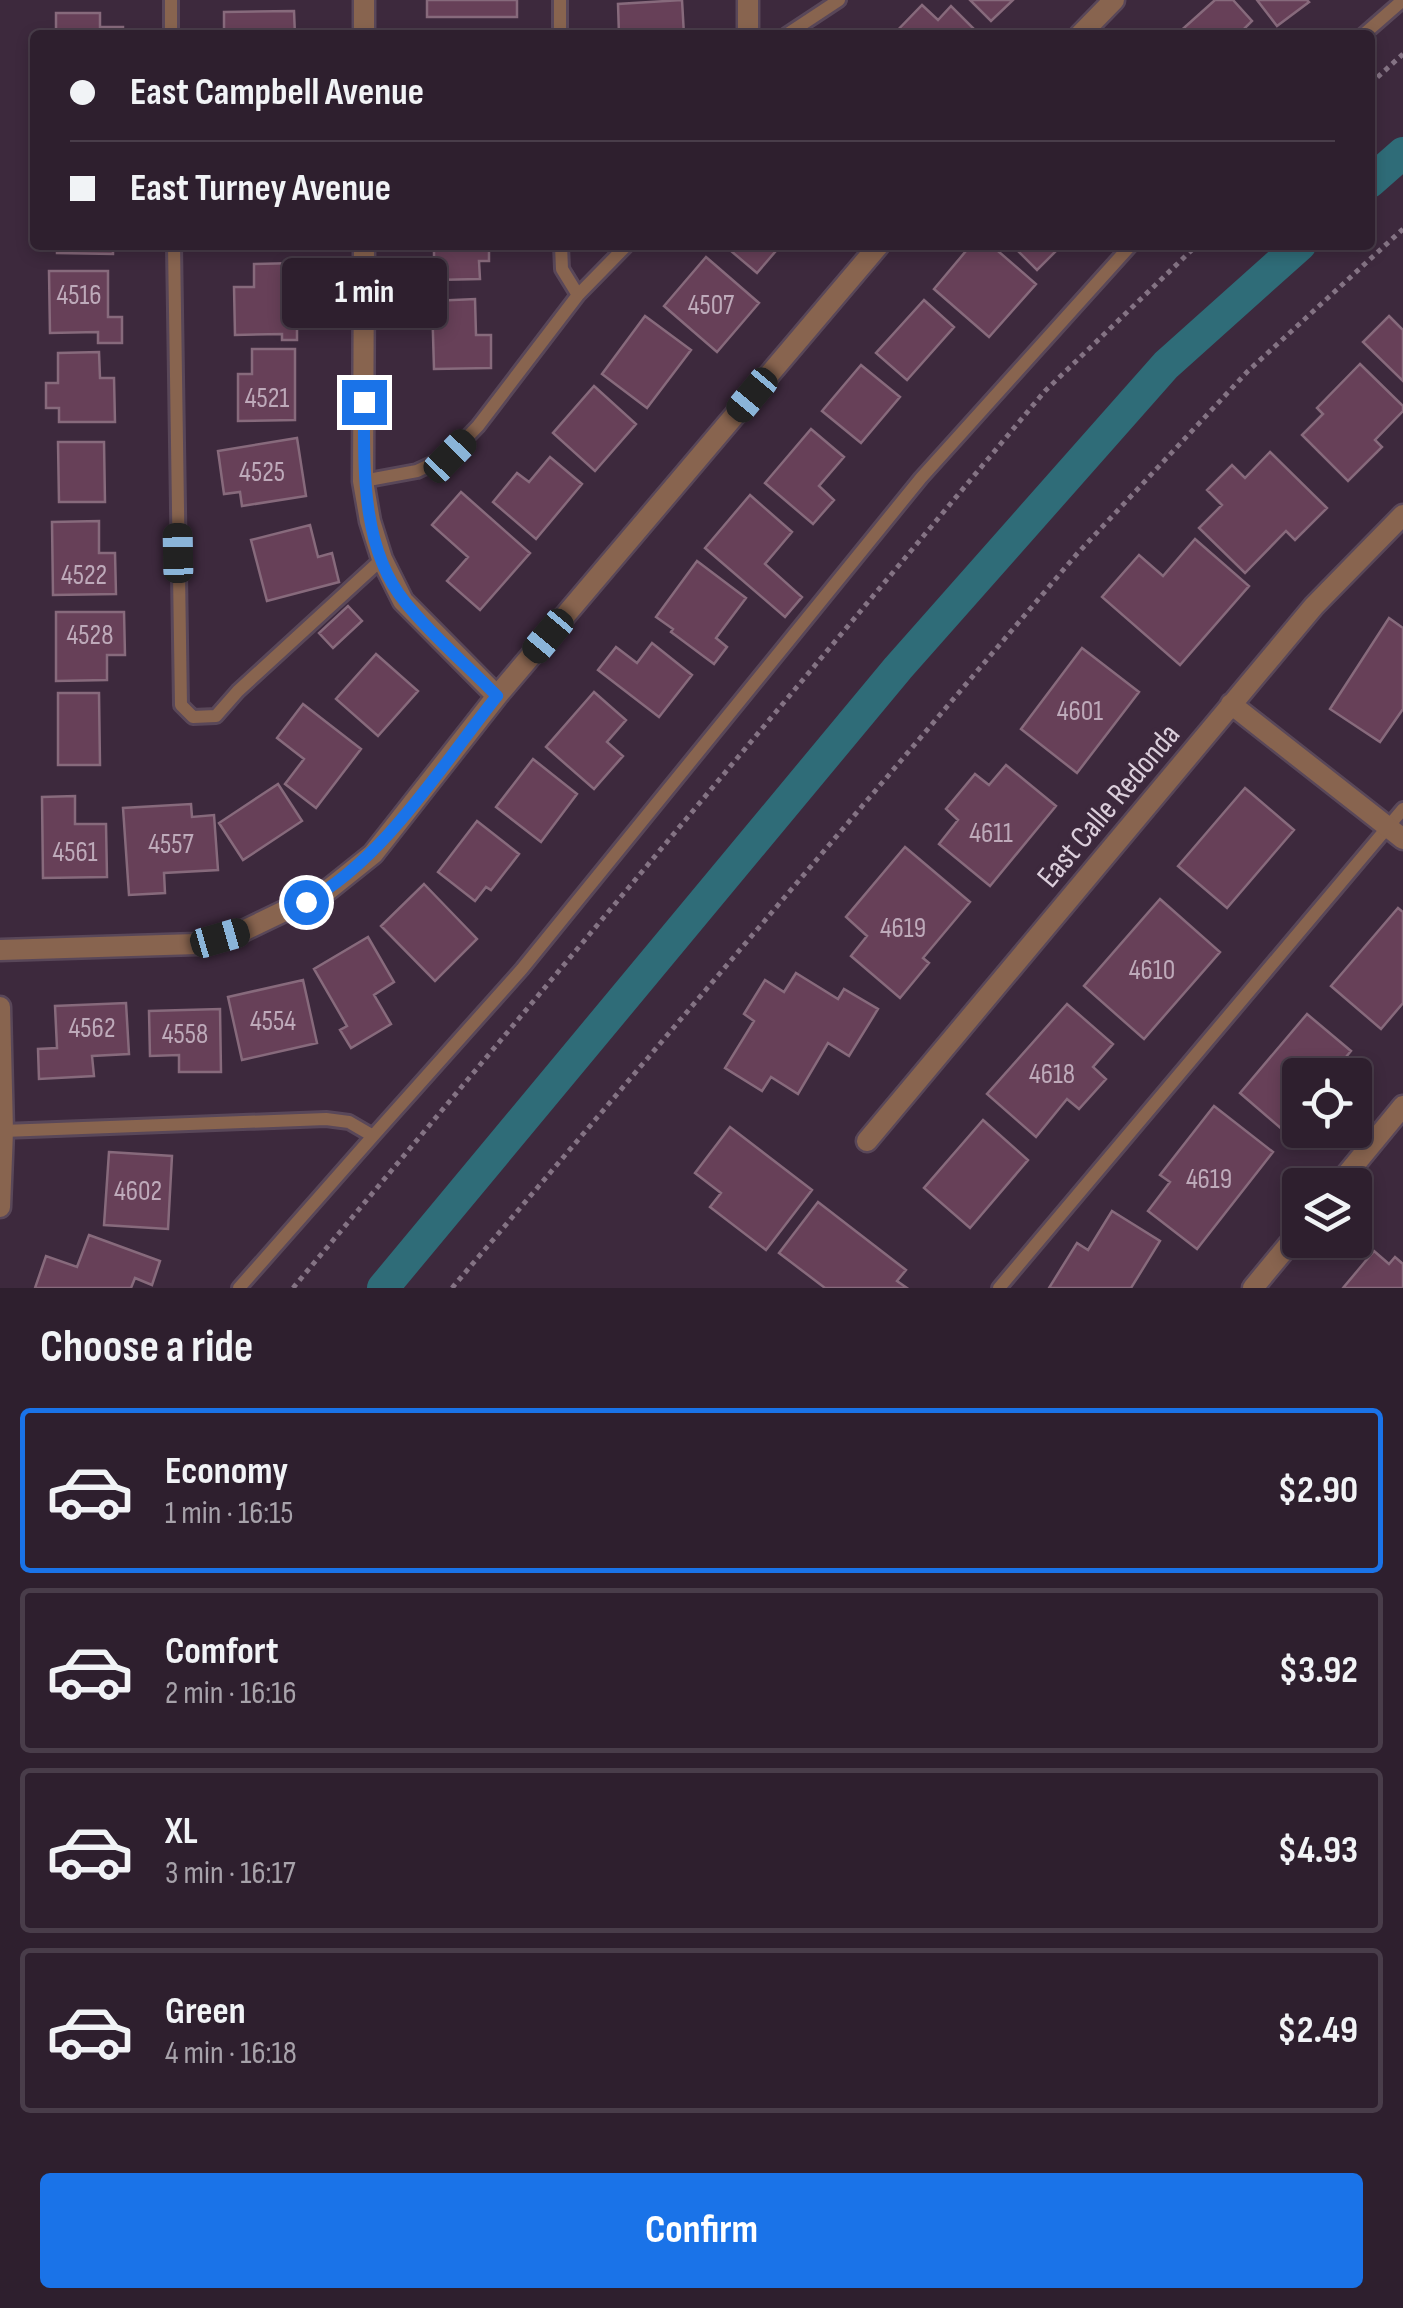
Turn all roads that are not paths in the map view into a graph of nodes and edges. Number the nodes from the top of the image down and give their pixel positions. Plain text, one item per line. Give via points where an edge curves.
1 (171, 0) edge
2 (364, 0) edge
3 (560, 0) edge
4 (748, 0) edge
5 (839, 0) edge
6 (1114, 0) edge
7 (1402, 0) edge
8 (172, 30) edge
9 (364, 30) edge
10 (560, 30) edge
11 (748, 30) edge
12 (794, 30) edge
13 (1085, 30) edge
14 (1369, 30) edge
15 (174, 250) edge
16 (364, 250) edge
17 (561, 250) edge
18 (622, 250) edge
19 (875, 250) edge
20 (1126, 250) edge
21 (578, 294) junction
22 (363, 481) junction
23 (1403, 515) edge
24 (382, 559) junction
25 (497, 696) junction
26 (1231, 704) junction
27 (1403, 809) edge
28 (1395, 832) edge
29 (0, 950) edge
30 (0, 1007) edge
31 (1403, 1106) edge
32 (3, 1131) junction
33 (373, 1136) junction
34 (867, 1141) dead end
35 (1352, 1168) edge
36 (0, 1206) edge
37 (1282, 1253) edge
38 (238, 1288) edge
39 (999, 1288) edge
40 (1253, 1288) edge

1 - 8 lane
2 - 9 street
3 - 10 lane
4 - 11 street
5 - 12 lane
6 - 13 street
7 - 14 lane
15 - 24 lane via 181,706 194,717 216,716
16 - 22 street
17 - 21 lane via 562,269
18 - 21 lane
19 - 25 street
20 - 33 lane via 921,478 522,969
21 - 22 lane via 450,456 417,471
22 - 24 street
23 - 26 street, East Calle Redonda
24 - 25 street via 403,600
25 - 29 street via 373,854 284,914 197,944
26 - 28 street
26 - 34 street, East Calle Redonda
27 - 28 lane
28 - 39 lane
30 - 32 street
31 - 35 street
32 - 33 lane via 326,1119 349,1122
32 - 36 street
33 - 38 lane
37 - 40 street

